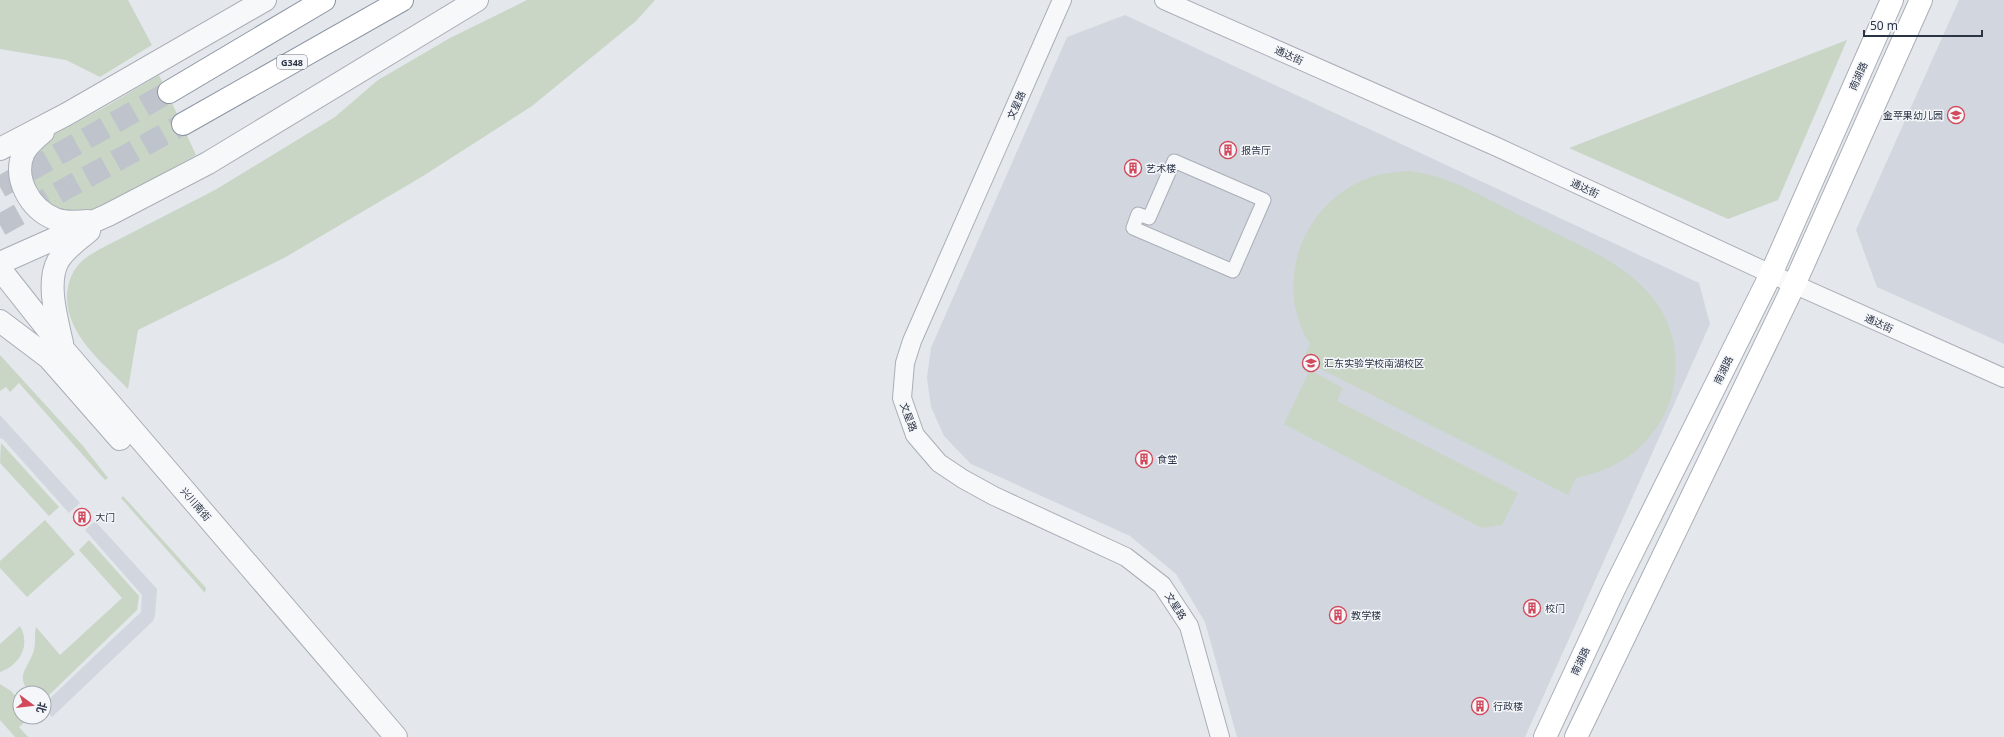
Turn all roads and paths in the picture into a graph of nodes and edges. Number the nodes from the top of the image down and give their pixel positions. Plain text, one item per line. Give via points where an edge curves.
1 (265, 0) edge
2 (324, 0) edge
3 (402, 0) edge
4 (477, 0) edge
5 (1062, 0) edge
6 (1164, 0) edge
7 (1892, 0) edge
8 (1921, 0) edge
9 (170, 92) tunnel mouth
10 (67, 114) junction
11 (183, 124) tunnel mouth
12 (0, 149) edge
13 (108, 216) junction
14 (1133, 228) joint
15 (0, 263) edge
16 (0, 269) edge
17 (1771, 274) junction
18 (1794, 285) junction
19 (0, 321) edge
20 (64, 350) junction
21 (2004, 378) edge
22 (381, 737) edge
23 (396, 737) edge
24 (1220, 737) edge
25 (1546, 737) edge
26 (1576, 737) edge

1 - 10 street
2 - 9 main road
3 - 11 main road, G348
4 - 13 street via 208,164
5 - 24 street, 文星路 via 912,341 905,363 902,398 915,435 939,463 994,496 1126,557 1162,585 1189,626
6 - 17 street, 通达街 via 1498,147
7 - 17 main road, 南湖路
8 - 18 main road
10 - 12 street
10 - 13 street via 36,138 24,152 22,184 29,198 42,212 56,220 75,222
13 - 15 street
13 - 20 street via 74,243 58,261 52,289 56,320
14 - 14 street via 1233,271 1264,200 1174,161 1149,218 1138,214
16 - 20 street, 兴川南街
17 - 18 street, 通达街
17 - 25 main road, 南湖路 via 1614,589
18 - 21 street, 通达街
18 - 26 main road
19 - 22 street, 兴川南街 via 49,358
20 - 23 street, 兴川南街

